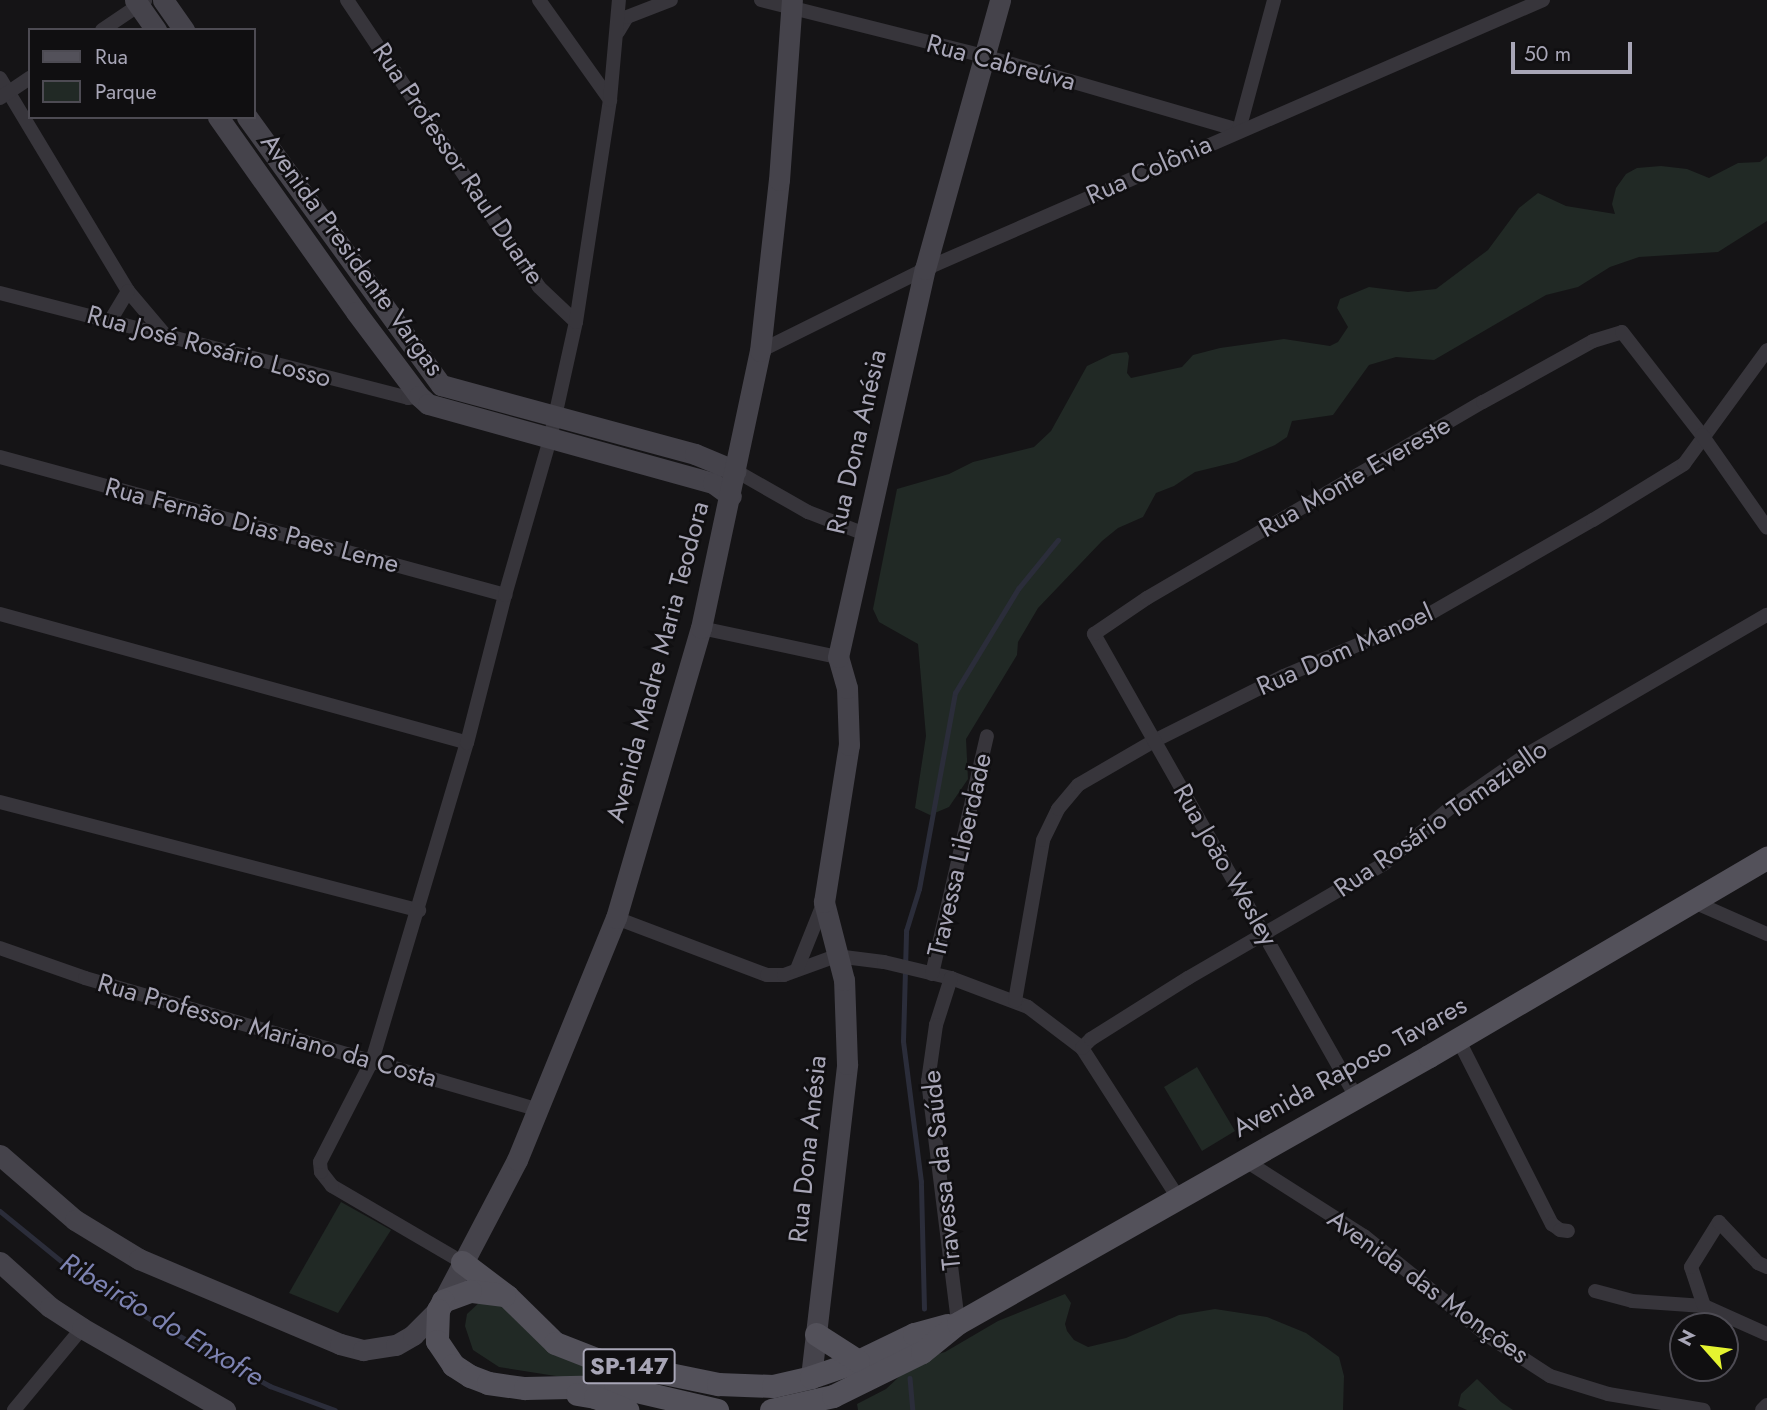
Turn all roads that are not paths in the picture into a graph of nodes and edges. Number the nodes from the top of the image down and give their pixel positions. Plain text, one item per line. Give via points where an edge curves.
1 (163, 0) edge
2 (347, 0) edge
3 (539, 0) edge
4 (619, 0) edge
5 (671, 0) edge
6 (761, 0) edge
7 (1000, 0) edge
8 (1274, 0) edge
9 (1543, 0) edge
10 (140, 2) edge
11 (791, 4) edge
12 (1515, 7) edge
13 (105, 28) edge
14 (155, 28) edge
15 (183, 28) edge
16 (615, 37) junction
17 (984, 56) junction
18 (0, 78) edge
19 (28, 79) edge
20 (5, 94) edge
21 (610, 100) junction
22 (219, 119) edge
23 (248, 119) edge
24 (1239, 130) junction
25 (925, 269) junction
26 (128, 291) junction
27 (0, 293) edge
28 (110, 321) junction
29 (576, 322) junction
30 (166, 336) junction
31 (1767, 350) edge
32 (760, 351) junction
33 (419, 396) junction
34 (555, 416) junction
35 (1702, 435) junction
36 (550, 439) junction
37 (0, 457) edge
38 (736, 471) junction
39 (731, 496) junction
40 (1767, 528) edge
41 (865, 534) junction
42 (505, 595) junction
43 (0, 614) edge
44 (1767, 615) edge
45 (701, 628) junction
46 (1094, 634) joint
47 (838, 657) junction
48 (987, 736) dead end
49 (1154, 741) junction
50 (467, 743) junction
51 (0, 802) edge
52 (1767, 858) edge
53 (824, 902) junction
54 (1694, 902) junction
55 (419, 910) junction
56 (616, 918) junction
57 (1264, 934) junction
58 (1767, 934) edge
59 (0, 947) edge
60 (836, 956) junction
61 (797, 969) junction
62 (926, 972) junction
63 (951, 978) junction
64 (1015, 1001) junction
65 (1458, 1039) junction
66 (1082, 1048) junction
67 (372, 1061) junction
68 (1355, 1095) junction
69 (536, 1109) junction
70 (0, 1155) edge
71 (1243, 1159) junction
72 (1177, 1196) junction
73 (1568, 1231) dead end
74 (0, 1262) edge
75 (462, 1262) junction
76 (1767, 1267) edge
77 (1595, 1291) dead end
78 (507, 1296) junction
79 (440, 1306) junction
80 (1704, 1306) junction
81 (958, 1323) junction
82 (82, 1328) junction
83 (816, 1334) junction
84 (1767, 1334) edge
85 (858, 1361) junction
86 (811, 1377) junction
87 (543, 1389) junction
88 (600, 1403) edge
89 (1767, 1405) edge
90 (808, 1407) edge
91 (14, 1410) edge
92 (225, 1410) edge
93 (627, 1410) edge
94 (717, 1410) edge
95 (771, 1410) edge
96 (1704, 1410) edge
97 (1762, 1410) edge

1 - 15 street
2 - 29 street, Rua Professor Raul Duarte via 539,287
3 - 21 street
4 - 16 street
5 - 16 street via 627,17
6 - 11 street, Rua Cabreúva
7 - 17 street, Rua Dona Anésia
8 - 24 street
9 - 12 street, Rua Colônia
10 - 13 street
10 - 14 street
11 - 17 street, Rua Cabreúva
11 - 32 street, Avenida Madre Maria Teodora via 779,180
12 - 24 street, Rua Colônia
16 - 21 street
17 - 24 street, Rua Cabreúva
17 - 25 street, Rua Dona Anésia
18 - 20 street
19 - 20 street
20 - 26 street
21 - 29 street
22 - 33 street, Avenida Presidente Vargas
23 - 34 street, Avenida Presidente Vargas via 441,385
24 - 25 street, Rua Colônia
25 - 32 street, Rua Colônia
25 - 41 street, Rua Dona Anésia
26 - 28 street
26 - 30 street
27 - 28 street, Rua José Rosário Losso
28 - 30 street, Rua José Rosário Losso
29 - 34 street
30 - 33 street, Rua José Rosário Losso via 408,398
31 - 35 street, Rua Dom Manoel
32 - 38 street, Avenida Madre Maria Teodora
33 - 36 street, Avenida Presidente Vargas via 435,407
34 - 36 street
34 - 38 street, Avenida Presidente Vargas via 695,454
35 - 40 street
35 - 46 street, Rua Monte Evereste via 1622,332 1593,341 1147,598
35 - 49 street, Rua Dom Manoel via 1684,464 1424,617 1284,676
36 - 39 street, Avenida Presidente Vargas via 713,483
36 - 42 street
37 - 42 street, Rua Fernão Dias Paes Leme
38 - 39 street, Avenida Madre Maria Teodora
38 - 41 street via 808,512
39 - 45 street, Avenida Madre Maria Teodora
41 - 47 street, Rua Dona Anésia
42 - 50 street
43 - 50 street
44 - 57 street, Rua Rosário Tomaziello via 1526,755 1451,807 1384,864
45 - 47 street
45 - 56 street, Avenida Madre Maria Teodora
46 - 49 street, Rua João Wesley
47 - 53 street, Rua Dona Anésia via 847,688 849,745
48 - 62 street, Travessa Liberdade
49 - 57 street, Rua João Wesley
49 - 64 street, Rua Dom Manoel via 1078,785 1058,809 1043,840
50 - 55 street
51 - 55 street
52 - 54 main road, Avenida Raposo Tavares
53 - 60 street, Rua Dona Anésia
53 - 61 street, Rua Dona Anésia
54 - 58 street
54 - 65 main road, Avenida Raposo Tavares
55 - 67 street
56 - 61 street via 767,975
56 - 69 street, Avenida Madre Maria Teodora
57 - 66 street, Rua Rosário Tomaziello
57 - 68 street, Rua João Wesley
59 - 67 street, Rua Professor Mariano da Costa via 85,978
60 - 61 street
60 - 62 street
60 - 83 street, Rua Dona Anésia via 844,980 847,1064
62 - 63 street
63 - 64 street
63 - 81 street, Travessa da Saúde via 936,1025 928,1080
64 - 66 street
65 - 68 main road, Avenida Raposo Tavares
65 - 73 street via 1552,1224
66 - 72 street
67 - 69 street, Rua Professor Mariano da Costa
67 - 75 street via 325,1151 321,1172 332,1186
68 - 71 main road, Avenida Raposo Tavares
69 - 75 street, Avenida Madre Maria Teodora via 517,1160
70 - 79 street, Avenida Madre Maria Teodora via 75,1220 139,1259 340,1344 363,1350 396,1345 413,1335
71 - 72 main road, Avenida Raposo Tavares
71 - 96 street, Avenida das Monções via 1364,1236 1488,1336 1550,1376 1608,1394
72 - 81 main road, Avenida Raposo Tavares
74 - 82 street via 50,1307
75 - 78 main road, Avenida Raposo Tavares
75 - 79 street, Avenida Madre Maria Teodora
76 - 80 street via 1719,1222 1691,1267
77 - 80 street via 1632,1300
78 - 79 main road via 470,1291
78 - 86 main road, Avenida Raposo Tavares / SP-147 via 555,1343 596,1359 746,1387
79 - 87 main road via 437,1341 453,1365 488,1383
80 - 84 street
81 - 85 main road, Avenida Raposo Tavares via 914,1334
81 - 90 main road, Avenida Raposo Tavares via 922,1352
82 - 91 street
82 - 92 street
83 - 85 main road
83 - 86 street, Rua Dona Anésia
85 - 86 main road, Avenida Raposo Tavares
86 - 90 main road, Rua Dona Anésia
87 - 88 main road
87 - 94 main road via 615,1386
88 - 93 main road
89 - 97 street
90 - 95 main road, Avenida Raposo Tavares

